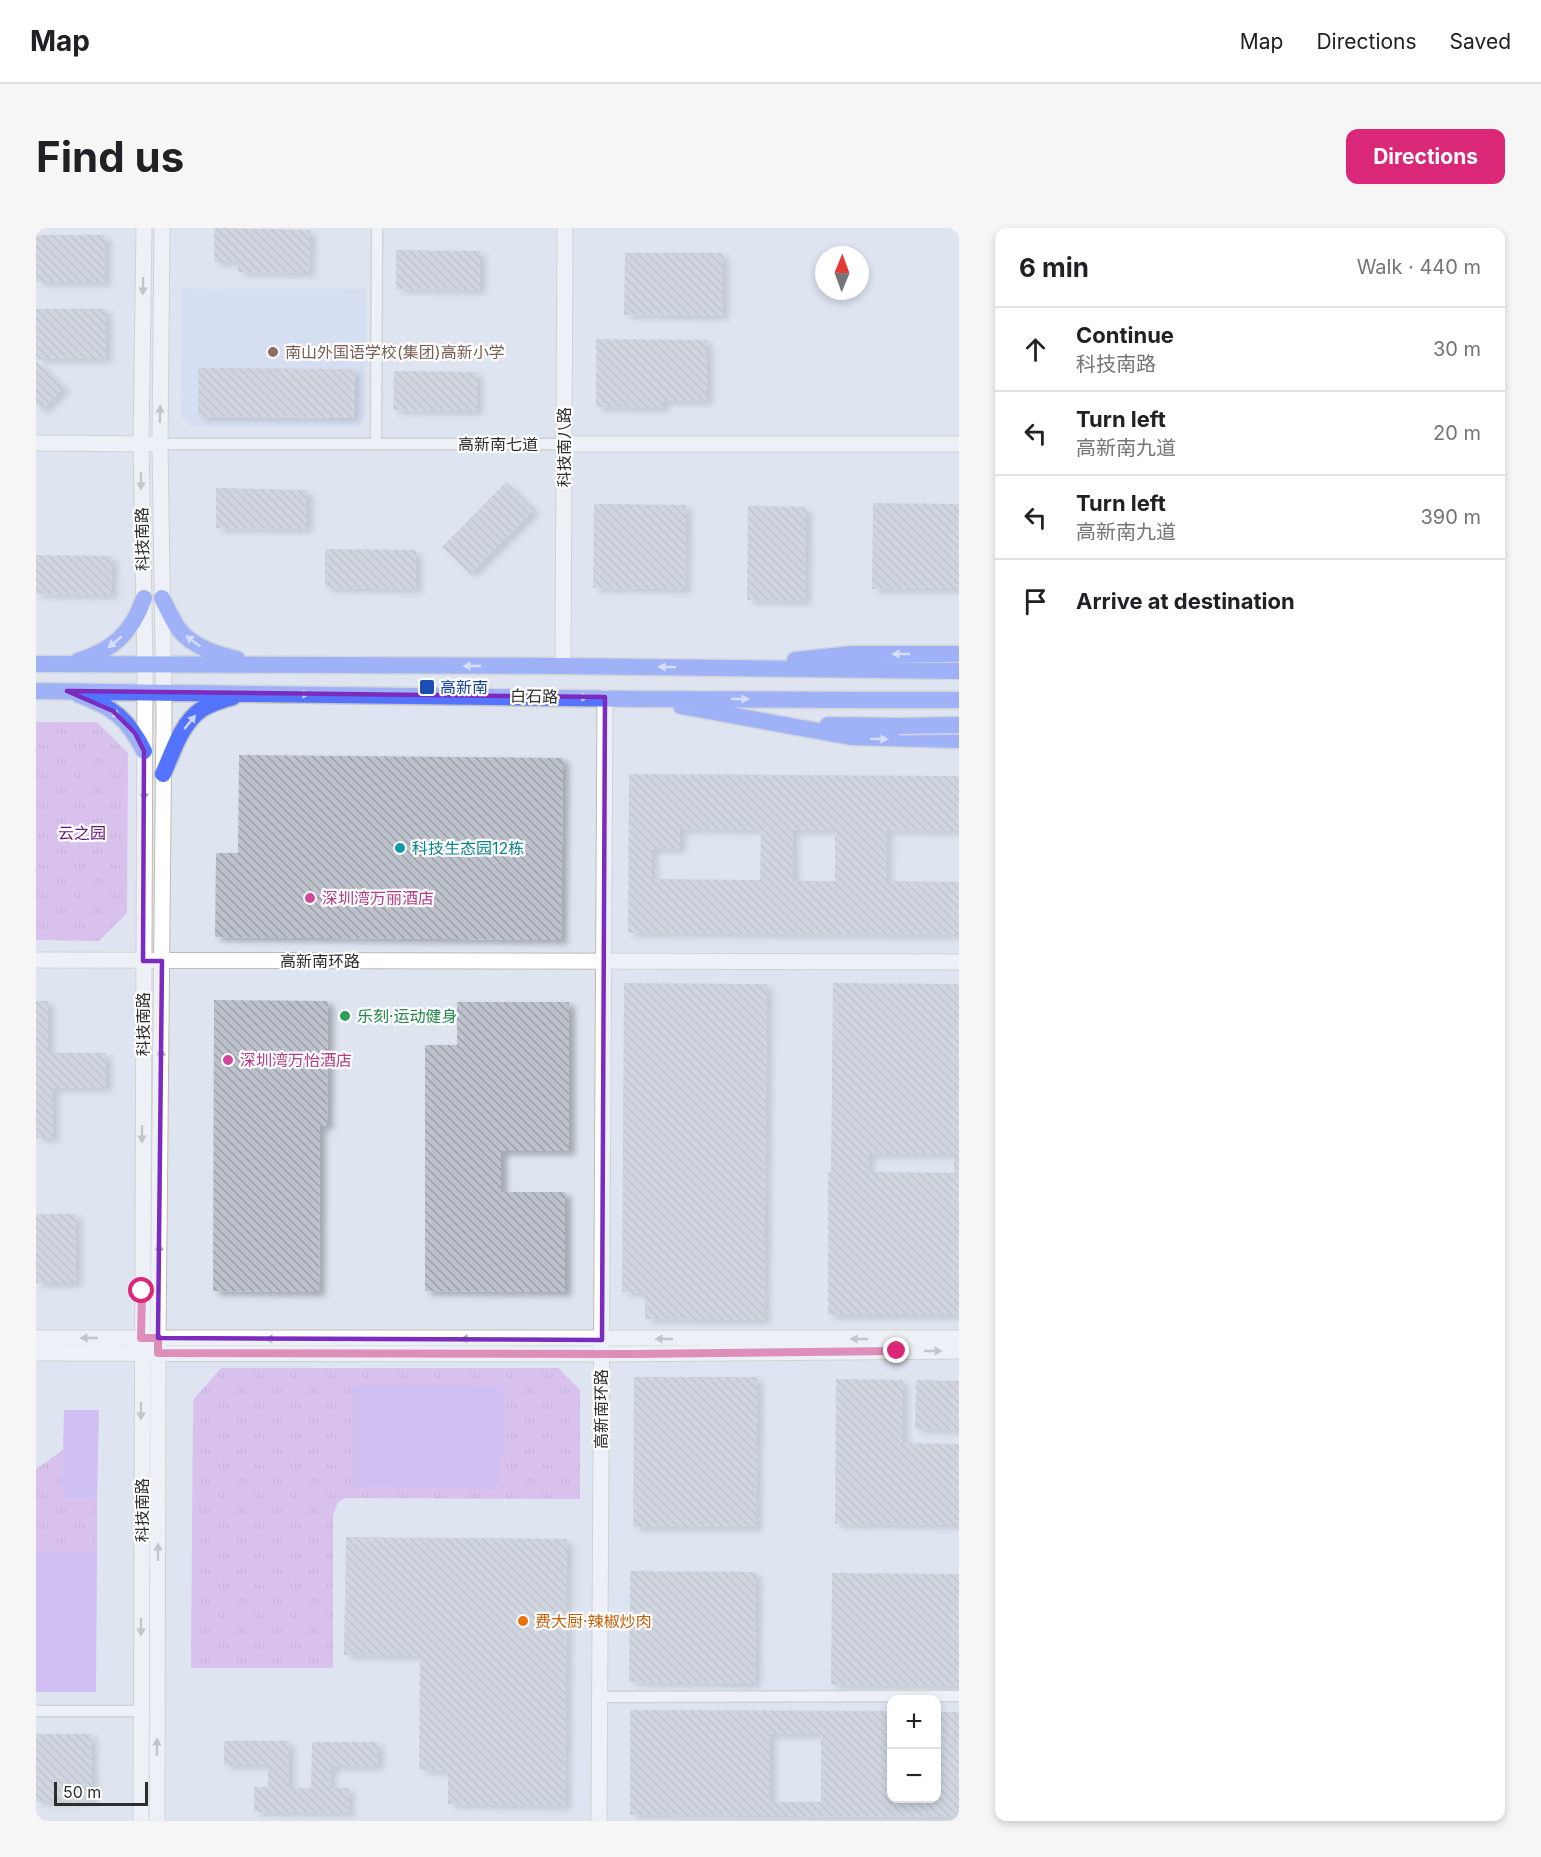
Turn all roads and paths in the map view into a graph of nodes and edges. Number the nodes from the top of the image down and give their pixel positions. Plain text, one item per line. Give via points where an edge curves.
1 (144, 228) edge
2 (162, 228) edge
3 (377, 228) edge
4 (565, 228) edge
5 (36, 443) edge
6 (141, 444) junction
7 (160, 444) junction
8 (376, 444) junction
9 (564, 444) junction
10 (959, 444) edge
11 (144, 598) junction
12 (162, 598) junction
13 (959, 654) edge
14 (36, 664) edge
15 (67, 664) junction
16 (145, 665) junction
17 (163, 665) junction
18 (268, 665) junction
19 (563, 666) junction
20 (725, 667) junction
21 (959, 671) edge
22 (36, 691) edge
23 (67, 691) junction
24 (144, 692) junction
25 (164, 692) junction
26 (242, 693) junction
27 (605, 697) junction
28 (640, 699) junction
29 (959, 700) edge
30 (780, 725) junction
31 (959, 725) edge
32 (959, 740) edge
33 (144, 751) junction
34 (163, 774) junction
35 (36, 960) edge
36 (143, 961) junction
37 (162, 961) junction
38 (604, 961) junction
39 (959, 962) edge
40 (36, 1338) edge
41 (959, 1338) edge
42 (141, 1346) junction
43 (158, 1346) junction
44 (602, 1347) junction
45 (959, 1351) edge
46 (36, 1353) edge
47 (959, 1696) edge
48 (600, 1697) junction
49 (36, 1711) edge
50 (141, 1711) junction
51 (141, 1805) junction
52 (135, 1821) edge
53 (141, 1821) edge
54 (159, 1821) edge
55 (599, 1821) edge

1 -> 6 street, 科技南路
7 -> 2 street, 科技南路
3 - 8 street
4 - 9 street, 科技南八路
5 - 6 street, 高新南七道
6 - 7 street, 高新南七道
6 -> 11 street, 科技南路
7 - 8 street, 高新南七道
7 - 12 street, 科技南路
8 - 9 street, 高新南七道
9 - 10 street, 高新南七道
9 - 19 street, 科技南八路
11 -> 15 main road via 132,625 115,643
11 - 16 street, 科技南路
12 - 17 street, 科技南路
18 -> 12 main road via 198,646 178,628
13 -> 20 main road via 852,654
14 - 15 main road, 白石路
15 - 16 main road, 白石路
16 - 17 main road, 白石路
16 - 24 street, 科技南路
17 - 18 main road, 白石路
17 - 25 street, 科技南路
19 -> 18 main road, 白石路
20 -> 19 main road, 白石路
20 - 21 main road, 白石路
22 - 23 main road, 白石路
23 - 24 main road, 白石路
23 -> 33 main road via 113,711 135,733
24 - 25 main road, 白石路
24 - 33 street, 科技南路
25 - 26 main road, 白石路
25 - 34 street, 科技南路
26 -> 27 main road, 白石路
34 -> 26 main road via 193,717
27 - 28 main road, 白石路
27 - 38 street, 高新南环路
28 -> 29 main road, 白石路, bridge
28 - 30 main road
30 - 31 main road, bridge
30 -> 32 main road via 851,737
33 -> 36 street, 科技南路
34 - 37 street, 科技南路
35 - 36 street, 高新南环路
36 - 37 street, 高新南环路
36 -> 42 street, 科技南路
37 - 38 street, 高新南环路
43 -> 37 street, 科技南路
38 - 39 street
38 - 44 street, 高新南环路
42 -> 40 street
41 -> 44 street
42 - 43 street
42 - 46 street
42 -> 50 street, 科技南路
43 - 44 street
54 -> 43 street, 科技南路
44 -> 45 street
44 - 48 street, 高新南环路
47 - 48 street
48 - 55 street, 高新南环路
49 - 50 street
50 - 51 street, 科技南路
51 - 52 street
51 - 53 street, 科技南路

